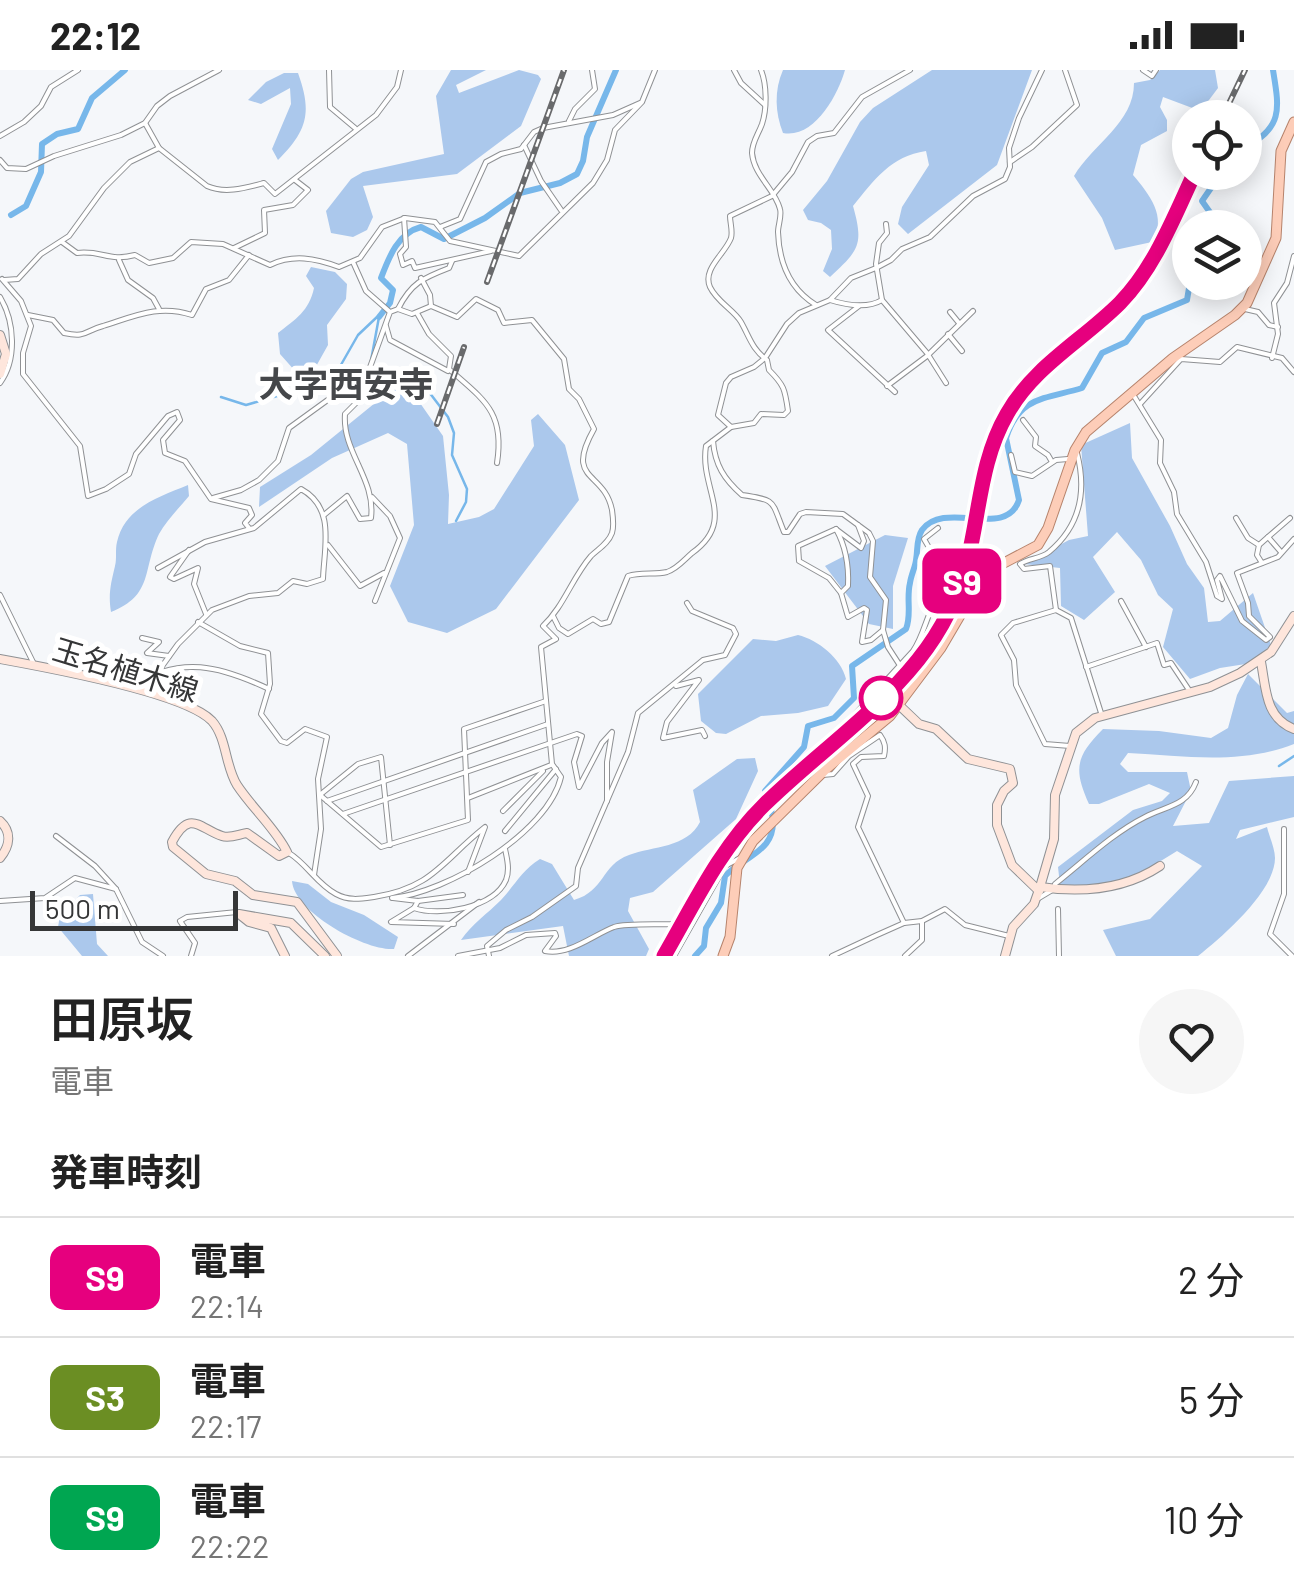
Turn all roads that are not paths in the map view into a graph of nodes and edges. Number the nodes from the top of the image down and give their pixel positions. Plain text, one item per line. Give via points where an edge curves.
1 (78, 70) edge
2 (219, 70) edge
3 (329, 70) edge
4 (401, 70) edge
5 (592, 70) edge
6 (654, 70) edge
7 (734, 70) edge
8 (762, 70) edge
9 (910, 70) edge
10 (1042, 70) edge
11 (1065, 70) edge
12 (1143, 70) edge
13 (1156, 70) edge
14 (642, 102) junction
15 (765, 105) junction
16 (569, 121) junction
17 (1294, 122) edge
18 (145, 123) junction
19 (356, 130) junction
20 (0, 136) edge
21 (524, 145) junction
22 (158, 148) junction
23 (0, 160) edge
24 (1010, 162) junction
25 (294, 178) junction
26 (772, 196) junction
27 (562, 211) junction
28 (404, 218) junction
29 (886, 224) dead end
30 (440, 226) junction
31 (62, 242) junction
32 (234, 248) junction
33 (496, 250) junction
34 (249, 255) junction
35 (1294, 256) edge
36 (118, 260) junction
37 (452, 261) junction
38 (353, 262) junction
39 (415, 268) junction
40 (876, 268) junction
41 (421, 278) junction
42 (1, 279) edge
43 (0, 297) edge
44 (830, 300) junction
45 (882, 300) junction
46 (816, 305) junction
47 (431, 306) junction
48 (859, 306) junction
49 (1243, 308) junction
50 (159, 309) junction
51 (398, 309) junction
52 (972, 311) dead end
53 (390, 312) junction
54 (950, 312) dead end
55 (417, 313) junction
56 (28, 315) junction
57 (386, 322) junction
58 (959, 324) junction
59 (1278, 327) junction
60 (948, 334) junction
61 (0, 335) edge
62 (962, 351) dead end
63 (927, 353) junction
64 (765, 358) junction
65 (1272, 358) junction
66 (369, 370) junction
67 (448, 370) dead end
68 (1294, 372) edge
69 (0, 374) edge
70 (0, 383) edge
71 (946, 383) dead end
72 (887, 386) junction
73 (895, 392) dead end
74 (1131, 393) junction
75 (1140, 404) junction
76 (1023, 420) dead end
77 (731, 426) junction
78 (713, 441) junction
79 (1074, 454) junction
80 (1011, 455) dead end
81 (497, 462) dead end
82 (1052, 462) junction
83 (368, 494) junction
84 (211, 499) junction
85 (324, 515) junction
86 (1236, 518) dead end
87 (1290, 518) dead end
88 (858, 525) junction
89 (249, 528) junction
90 (938, 528) dead end
91 (836, 530) junction
92 (1268, 537) junction
93 (1294, 539) edge
94 (327, 544) junction
95 (1038, 544) junction
96 (1259, 545) junction
97 (1052, 548) junction
98 (189, 549) junction
99 (957, 551) dead end
100 (1281, 552) junction
101 (938, 564) junction
102 (1262, 565) junction
103 (995, 566) junction
104 (158, 568) dead end
105 (384, 574) junction
106 (841, 592) junction
107 (0, 595) edge
108 (937, 598) junction
109 (1121, 600) dead end
110 (376, 601) dead end
111 (688, 603) dead end
112 (1056, 610) junction
113 (206, 614) junction
114 (553, 616) junction
115 (1294, 616) edge
116 (198, 622) junction
117 (883, 630) junction
118 (142, 638) dead end
119 (1146, 647) junction
120 (170, 656) junction
121 (0, 658) edge
122 (1260, 662) junction
123 (899, 664) junction
124 (34, 665) junction
125 (1086, 667) junction
126 (155, 676) junction
127 (672, 687) junction
128 (128, 688) junction
129 (269, 690) junction
130 (1191, 693) junction
131 (546, 701) junction
132 (899, 705) junction
133 (1102, 716) junction
134 (548, 724) junction
135 (1294, 729) edge
136 (705, 736) dead end
137 (550, 744) junction
138 (1070, 746) junction
139 (466, 753) junction
140 (554, 766) junction
141 (546, 767) junction
142 (823, 772) junction
143 (466, 773) junction
144 (384, 781) junction
145 (1196, 782) dead end
146 (320, 795) junction
147 (468, 798) junction
148 (386, 800) junction
149 (327, 801) junction
150 (607, 802) junction
151 (503, 812) dead end
152 (343, 814) junction
153 (0, 820) edge
154 (1284, 829) dead end
155 (505, 831) dead end
156 (56, 836) dead end
157 (390, 845) junction
158 (505, 848) junction
159 (287, 852) junction
160 (0, 858) edge
161 (739, 864) junction
162 (1160, 866) dead end
163 (468, 872) junction
164 (314, 875) junction
165 (116, 889) junction
166 (1054, 889) junction
167 (1038, 893) junction
168 (391, 896) junction
169 (0, 901) edge
170 (418, 901) junction
171 (479, 902) junction
172 (414, 908) junction
173 (1058, 909) dead end
174 (444, 910) junction
175 (239, 914) junction
176 (922, 921) junction
177 (454, 924) junction
178 (672, 924) tunnel mouth
179 (904, 924) junction
180 (1008, 936) junction
181 (488, 953) edge
182 (163, 956) edge
183 (191, 956) edge
184 (285, 956) edge
185 (325, 956) edge
186 (337, 956) edge
187 (408, 956) edge
188 (458, 956) edge
189 (674, 956) edge
190 (723, 956) edge
191 (832, 956) edge
192 (905, 956) edge
193 (1005, 956) edge
194 (1060, 956) edge
195 (1292, 956) edge

1 - 20 street
2 - 18 street via 156,106
3 - 19 street via 330,107
4 - 19 street via 388,102
5 - 16 street via 595,89
6 - 14 street
7 - 15 street
8 - 15 street
9 - 26 street via 862,97 834,132 808,142
10 - 24 street via 1018,118
11 - 24 street via 1077,106
12 - 13 street via 1152,76
14 - 16 street via 613,116
14 - 27 street via 614,130 593,183
15 - 26 street via 752,157
16 - 21 street via 534,132
17 - 49 main road via 1280,151 1275,242
18 - 22 street
18 - 23 street via 26,169 6,168
19 - 25 street
21 - 27 street
21 - 30 street via 486,162 462,216
22 - 25 street via 215,190 264,183 275,194
22 - 31 street via 110,182
24 - 40 street via 1005,179
25 - 32 street via 308,190 293,204 264,210 265,233
26 - 46 street via 780,207 782,263 798,291
26 - 64 street via 730,216 732,234 709,275 724,308
27 - 33 street via 522,254
28 - 30 street
28 - 38 street via 382,227
28 - 39 street via 406,247 400,254 404,265
29 - 40 street
30 - 33 street via 450,241
31 - 36 street via 76,253 95,251
31 - 42 street via 18,279
32 - 34 street
32 - 36 street via 191,242 166,261 149,263 136,255
33 - 37 street
34 - 38 street via 270,265 289,258 339,267
34 - 50 street via 230,280 202,292 192,314
35 - 59 street via 1288,283 1274,303
36 - 50 street via 128,280
37 - 39 street
37 - 41 street
38 - 53 street via 366,291
39 - 41 street
40 - 44 street via 851,278
40 - 45 street
41 - 47 street
41 - 51 street
42 - 56 street
43 - 70 street via 11,344 10,368
44 - 46 street
44 - 48 street
45 - 48 street
45 - 63 street
46 - 64 street via 787,324
47 - 55 street
47 - 114 street via 457,317 476,298 490,303 504,322 532,320 564,359 569,390 594,429 583,449 584,464 611,506 612,530
48 - 72 street via 828,330
49 - 59 street
49 - 74 main road
50 - 56 street via 84,336
51 - 53 street
51 - 55 street
52 - 58 street
53 - 57 street
54 - 58 street
55 - 81 street via 450,356 449,369 497,418
56 - 84 street via 23,374 80,446 88,496 129,474 136,454 177,412 180,420 162,446 185,461
57 - 66 street
57 - 67 street via 390,340
58 - 60 street
59 - 65 street
60 - 62 street
60 - 63 street
61 - 69 street via 6,354
63 - 71 street
63 - 72 street
64 - 77 street via 731,377 722,390 718,416
64 - 77 street via 784,387 788,414 761,414 750,425
65 - 68 street via 1288,362
65 - 75 street via 1236,347 1220,362 1181,358
66 - 83 street via 373,386 346,411 344,424
66 - 84 street via 289,428 278,460 258,480
72 - 73 street
74 - 75 street
74 - 79 main road via 1086,432
75 - 102 street via 1161,440 1160,463 1178,519 1218,596 1220,576 1238,615 1266,640 1249,616 1236,576
76 - 82 street
77 - 78 street
78 - 88 street via 729,484 742,496 772,501 784,532 806,512 843,514
78 - 114 street via 704,456 715,512 707,542 669,572 628,576 609,622 593,619 568,634
79 - 82 street
79 - 95 main road
79 - 97 street via 1082,481 1077,516
80 - 82 street via 1015,472 1032,476
83 - 85 street via 370,519 360,519 347,496
83 - 105 street via 400,538
84 - 89 street via 249,508
85 - 89 street via 301,489
85 - 94 street
86 - 96 street
87 - 92 street
88 - 91 street via 861,548
88 - 117 street via 874,542 870,577 886,600
89 - 98 street
90 - 101 street via 924,539
91 - 106 street via 846,550 848,586
91 - 106 street via 801,544 796,554
92 - 96 street
92 - 100 street
93 - 100 street
94 - 105 street via 360,586
94 - 113 street via 322,579 293,580 278,593 249,596
95 - 97 street
95 - 103 main road
96 - 102 street
97 - 112 street via 1020,564 1050,566
98 - 104 street
98 - 113 street via 170,577 198,568 194,584
99 - 101 street
100 - 102 street
101 - 108 street
103 - 108 street
103 - 132 main road
105 - 110 street
106 - 117 street via 848,617 868,610 862,642
107 - 124 street
108 - 123 street via 923,636
109 - 119 street
111 - 127 street via 692,611 729,624 735,640 724,656 703,660
112 - 125 street via 1071,618
112 - 138 street via 1012,623 1001,634 1014,660 1016,685 1045,744
113 - 116 street
114 - 131 street via 542,626 556,639 541,647
115 - 122 street
116 - 120 street
116 - 129 street via 268,653
117 - 123 street
118 - 120 street via 159,642 147,654
119 - 125 street
119 - 130 street via 1156,643 1164,665 1171,662
120 - 126 street
121 - 124 street, 玉名植木線
122 - 130 street
122 - 135 street via 1272,714
123 - 142 street via 822,750
124 - 128 street, 玉名植木線
125 - 133 street
126 - 128 street
126 - 129 street via 208,666
127 - 136 street via 699,680 667,722 664,738 702,730
127 - 150 street via 638,712
128 - 159 street, 玉名植木線 via 182,702 211,720 235,783
129 - 146 street via 261,714 281,741 305,730 328,737
130 - 133 street
131 - 134 street
131 - 139 street via 464,729
132 - 142 main road
132 - 167 street via 968,759 1010,769 1013,783 997,806 997,825 1012,865
133 - 138 street via 1082,726
134 - 137 street
134 - 139 street
137 - 140 street
137 - 143 street
137 - 150 street via 582,736 574,762 579,786 612,732
138 - 167 street
139 - 143 street
139 - 144 street
140 - 141 street
140 - 155 street
140 - 158 street via 560,782 554,794
141 - 147 street
141 - 151 street
142 - 161 main road
142 - 179 street via 834,774 866,742 882,738 884,756 861,756 853,764 868,796 858,827
143 - 147 street
143 - 148 street
144 - 146 street via 381,756 358,764
144 - 148 street
144 - 149 street
145 - 166 street via 1182,802 1127,828
146 - 149 street
146 - 164 street
147 - 157 street via 468,820
148 - 152 street
148 - 157 street
149 - 152 street
150 - 181 street via 576,886 506,930
152 - 157 street via 382,848
153 - 160 street via 8,837
154 - 195 street via 1284,894 1270,934
156 - 165 street
158 - 163 street
158 - 171 street via 507,879
159 - 164 street
159 - 186 street via 280,856 247,832 226,837 200,823 188,825 172,842 206,874 235,881 253,896 297,902
161 - 189 street via 725,866
161 - 190 main road
162 - 166 street via 1098,889
163 - 168 street via 408,896
163 - 168 street via 485,827 442,869
164 - 168 street via 347,899
165 - 169 street via 75,878 45,898
165 - 182 street via 142,942
166 - 167 street
167 - 180 street
168 - 170 street
170 - 172 street
170 - 174 street via 460,896
171 - 174 street
171 - 177 street
172 - 174 street
172 - 177 street via 391,922
173 - 194 street
175 - 183 street via 184,918 180,924 195,943
175 - 184 street via 271,928
175 - 185 street via 291,923
176 - 179 street
176 - 180 street via 948,909 965,925
176 - 192 street via 922,940
177 - 187 street
178 - 181 street via 618,926 554,953 545,951 555,933 526,935
179 - 191 street
180 - 193 street
181 - 188 street

